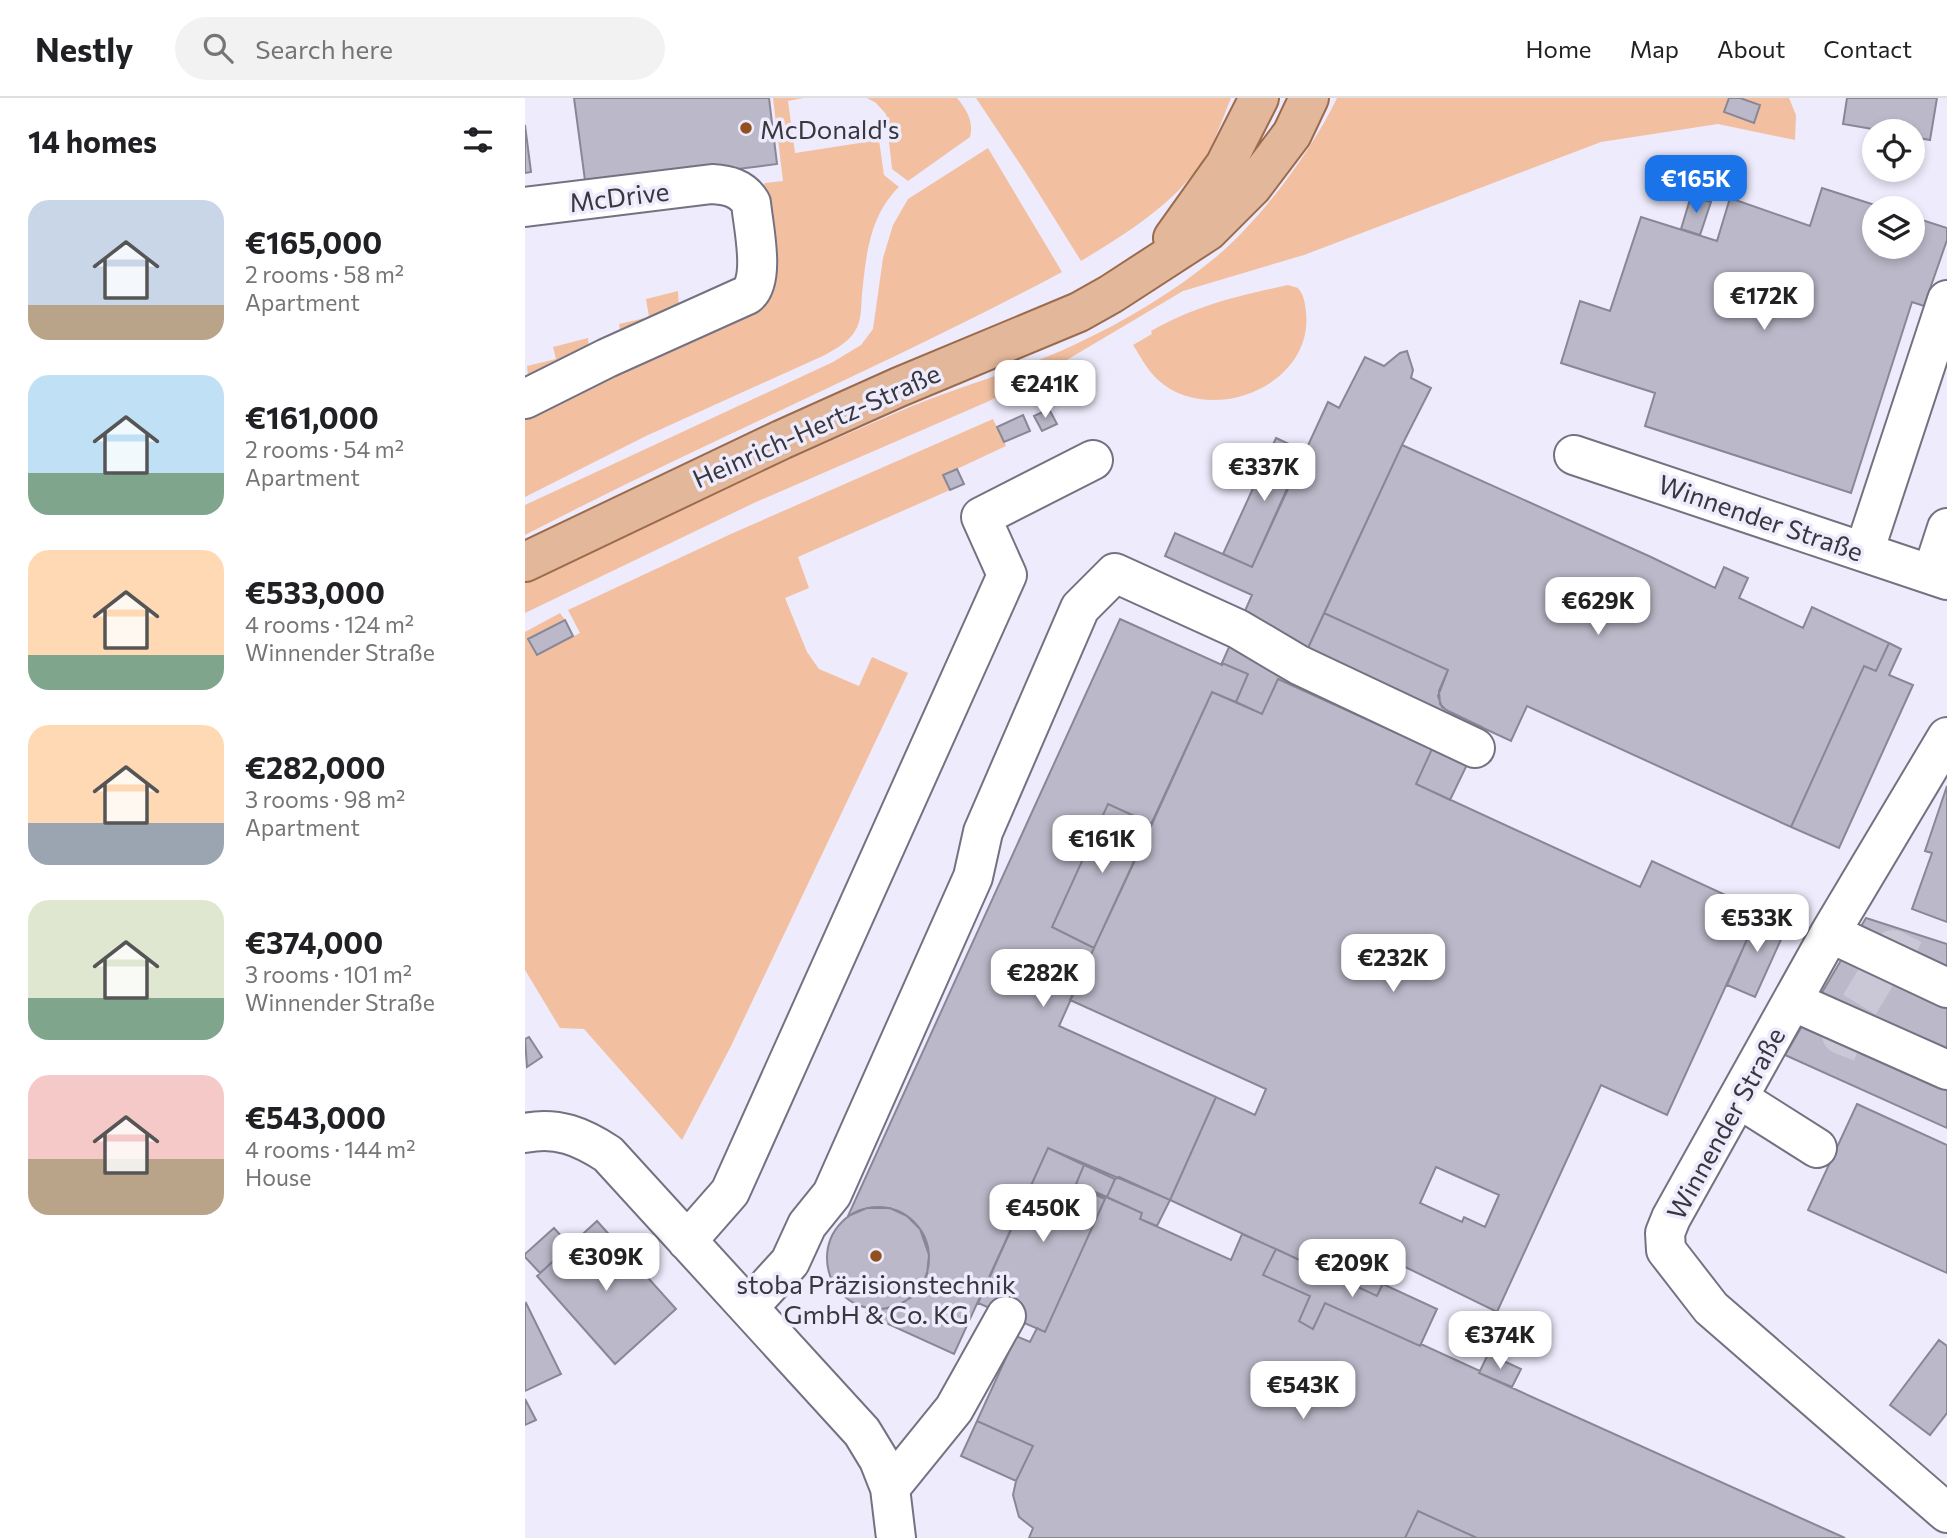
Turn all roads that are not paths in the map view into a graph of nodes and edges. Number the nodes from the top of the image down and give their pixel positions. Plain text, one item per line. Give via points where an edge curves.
1 (1309, 98) edge
2 (1257, 100) edge
3 (525, 208) edge
4 (681, 209) dead end
5 (525, 228) edge
6 (1146, 272) junction
7 (1947, 300) edge
8 (525, 399) edge
9 (1574, 455) dead end
10 (1093, 460) dead end
11 (1947, 528) edge
12 (1864, 552) junction
13 (525, 562) edge
14 (1940, 577) edge
15 (1947, 737) edge
16 (1475, 748) dead end
17 (1831, 933) junction
18 (1947, 988) edge
19 (1792, 1001) junction
20 (1947, 1070) edge
21 (1738, 1098) junction
22 (525, 1133) edge
23 (1817, 1148) dead end
24 (687, 1241) junction
25 (749, 1307) junction
26 (1006, 1315) dead end
27 (890, 1488) junction
28 (1947, 1513) edge
29 (896, 1538) edge

1 - 6 main road, Heinrich-Hertz-Straße via 1292,134 1252,187 1207,231
2 - 6 main road, Heinrich-Hertz-Straße via 1225,165
3 - 8 street, McDrive via 729,185 751,203 758,271 751,292
4 - 5 street
6 - 13 main road, Heinrich-Hertz-Straße via 1079,312 898,387
7 - 12 street
9 - 12 street, Winnender Straße
10 - 24 street via 981,517 1007,575 730,1192
11 - 14 street
12 - 14 street, Winnender Straße
15 - 17 street, Winnender Straße
16 - 25 street via 1115,573 1080,608 983,832 973,877 832,1194 807,1225 790,1262
17 - 18 street
17 - 19 street, Winnender Straße
19 - 20 street
19 - 21 street, Winnender Straße
21 - 23 street
21 - 28 street, Winnender Straße via 1671,1218 1665,1233 1666,1250 1711,1308
22 - 24 street via 571,1134 608,1154
24 - 25 street
25 - 27 street via 863,1432
26 - 27 street via 954,1409
27 - 29 street

